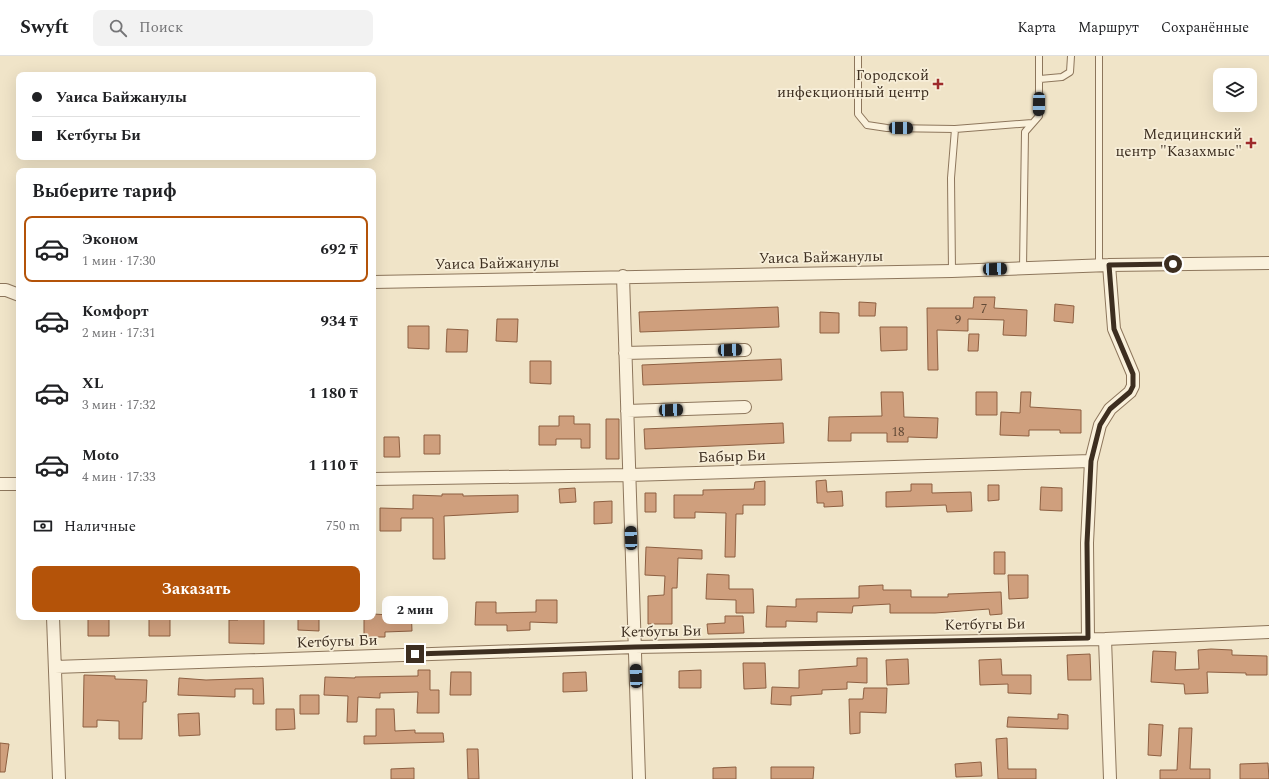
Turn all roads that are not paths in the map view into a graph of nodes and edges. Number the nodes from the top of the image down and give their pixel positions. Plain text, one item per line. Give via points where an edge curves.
1 (858, 56) edge
2 (1039, 56) edge
3 (1072, 56) edge
4 (1099, 56) edge
5 (1040, 79) junction
6 (1032, 123) junction
7 (955, 129) junction
8 (1269, 263) edge
9 (1104, 265) junction
10 (1024, 268) junction
11 (952, 271) junction
12 (623, 276) junction
13 (376, 282) edge
14 (0, 290) edge
15 (16, 293) edge
16 (745, 350) dead end
17 (625, 353) junction
18 (745, 407) dead end
19 (627, 411) junction
20 (1091, 461) junction
21 (629, 475) junction
22 (376, 479) edge
23 (0, 484) edge
24 (16, 484) edge
25 (53, 620) edge
26 (1269, 632) edge
27 (1088, 638) junction
28 (1105, 639) junction
29 (635, 647) junction
30 (55, 667) junction
31 (58, 779) edge
32 (639, 779) edge
33 (1110, 779) edge

1 - 7 lane via 858,114 867,125 887,128
2 - 5 lane
3 - 5 lane via 1070,72 1062,77
4 - 9 lane
5 - 6 lane via 1039,116
6 - 7 lane
6 - 10 lane via 1026,132
7 - 11 lane
8 - 9 street, Уаиса Байжанулы
9 - 10 street, Уаиса Байжанулы
9 - 20 street via 1114,329 1133,374 1133,386 1130,392 1110,409 1100,425
10 - 11 street, Уаиса Байжанулы
11 - 12 street, Уаиса Байжанулы
12 - 13 street, Уаиса Байжанулы
12 - 17 street
14 - 15 street
16 - 17 street
17 - 19 street
18 - 19 street
19 - 21 street
20 - 21 street, Бабыр Би
20 - 27 street via 1087,543
21 - 22 street, Бабыр Би
21 - 29 street
23 - 24 street
25 - 30 street
26 - 28 street, Кетбугы Би
27 - 28 street, Кетбугы Би
27 - 29 street, Кетбугы Би
28 - 33 street
29 - 30 street, Кетбугы Би
29 - 32 street
30 - 31 street

